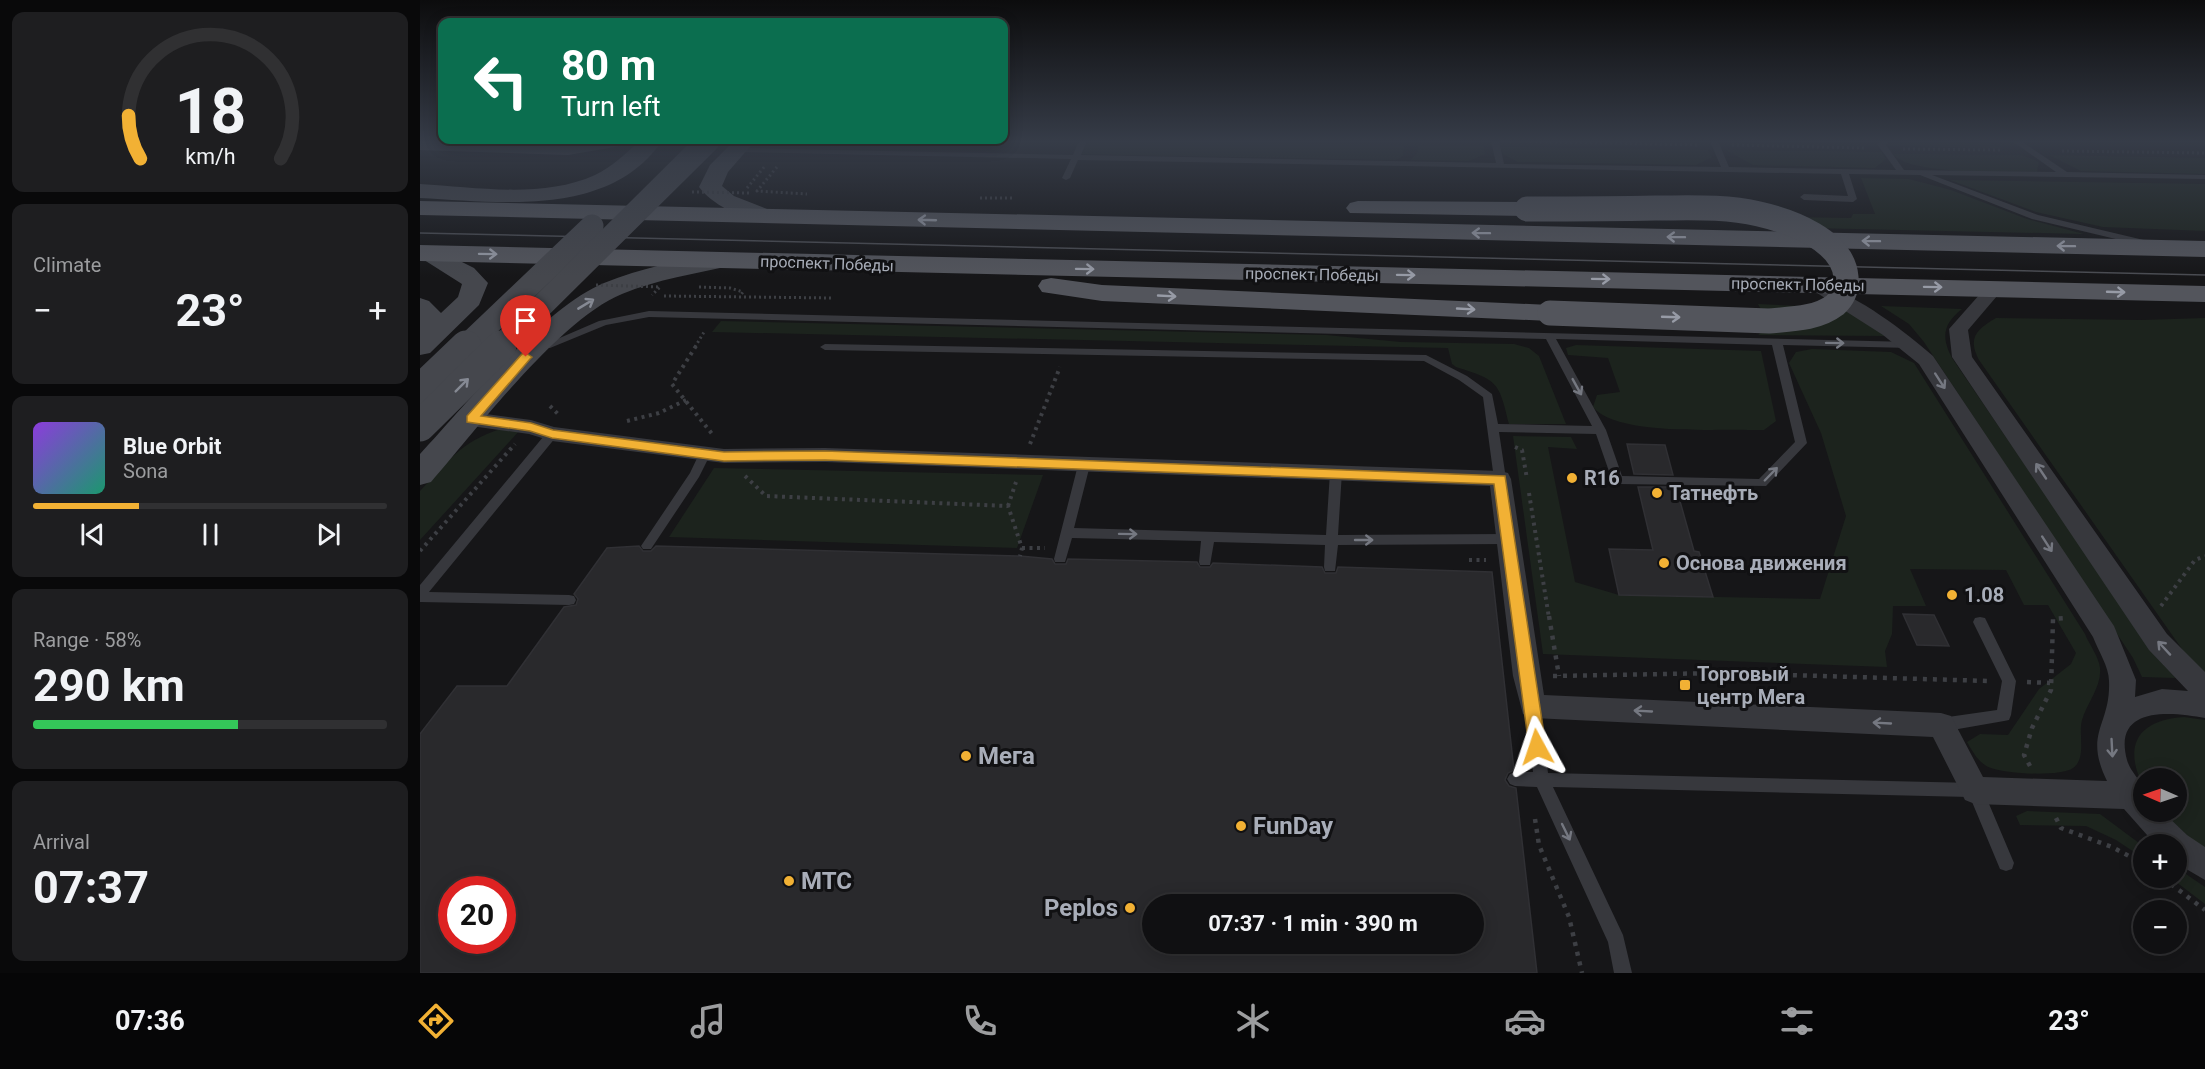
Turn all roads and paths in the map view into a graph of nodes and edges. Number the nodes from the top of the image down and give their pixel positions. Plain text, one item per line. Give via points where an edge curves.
1 (587, 186) edge
2 (633, 186) edge
3 (662, 186) edge
4 (711, 186) edge
5 (748, 186) edge
6 (761, 186) edge
7 (1850, 186) edge
8 (1953, 186) edge
9 (420, 191) edge
10 (687, 191) dead end
11 (742, 193) junction
12 (749, 194) dead end
13 (814, 195) dead end
14 (1804, 197) dead end
15 (420, 208) edge
16 (764, 216) junction
17 (985, 222) junction
18 (2167, 248) junction
19 (2205, 249) edge
20 (425, 253) edge
21 (724, 260) junction
22 (921, 266) junction
23 (1811, 284) junction
24 (596, 285) dead end
25 (730, 288) dead end
26 (1994, 289) junction
27 (2205, 294) edge
28 (739, 297) junction
29 (834, 298) dead end
30 (420, 306) edge
31 (1549, 325) junction
32 (420, 341) edge
33 (1777, 342) junction
34 (1911, 345) junction
35 (420, 347) edge
36 (825, 347) dead end
37 (1066, 351) junction
38 (526, 357) junction
39 (420, 390) edge
40 (686, 400) dead end
41 (550, 406) dead end
42 (471, 419) junction
43 (620, 422) dead end
44 (556, 424) junction
45 (420, 426) edge
46 (1492, 428) junction
47 (1600, 430) junction
48 (523, 436) dead end
49 (704, 455) junction
50 (1023, 463) junction
51 (1084, 465) junction
52 (1336, 472) junction
53 (420, 474) edge
54 (1500, 479) junction
55 (1008, 506) dead end
56 (1069, 533) junction
57 (1208, 536) junction
58 (1506, 539) junction
59 (1332, 540) junction
60 (648, 546) dead end
61 (1022, 548) dead end
62 (420, 551) edge
63 (1063, 553) joint
64 (2205, 556) edge
65 (1466, 560) dead end
66 (1489, 560) dead end
67 (1205, 562) dead end
68 (1330, 567) dead end
69 (420, 595) edge
70 (569, 600) dead end
71 (2160, 608) dead end
72 (2075, 617) dead end
73 (1980, 622) dead end
74 (1526, 676) junction
75 (2009, 681) junction
76 (2205, 690) edge
77 (2205, 705) edge
78 (1533, 706) junction
79 (2118, 720) junction
80 (1941, 725) junction
81 (1528, 779) junction
82 (1975, 790) junction
83 (2129, 796) junction
84 (2163, 834) edge
85 (2187, 853) edge
86 (2006, 863) dead end
87 (2205, 865) edge
88 (2176, 888) edge
89 (2205, 910) edge
90 (1582, 973) edge
91 (1623, 973) edge

1 - 9 main road via 514,195
2 - 39 main road, bridge
45 -> 3 main road, bridge
4 - 16 main road via 726,201
5 - 11 path
6 - 13 path via 757,191
7 - 14 lane via 1853,199
8 - 18 lane via 2035,217
10 - 11 path, bridge
11 - 12 path, bridge
15 - 16 main road
17 -> 16 main road
18 -> 17 main road
31 -> 17 main road, bridge via 1803,318 1844,297 1849,281 1836,253 1814,235 1755,212 1723,208 1219,207
18 - 19 main road
20 -> 21 main road, проспект Победы
20 - 35 main road via 465,273 475,283 470,300
21 - 22 main road, проспект Победы
38 -> 21 main road via 573,311 610,289 661,272
22 -> 23 main road, проспект Победы
22 -> 31 main road via 1102,294
23 -> 26 main road, проспект Победы
23 - 34 street via 1866,314
24 - 28 path, bridge via 660,286 652,295
25 - 28 path via 743,292
26 -> 27 main road, проспект Победы
76 -> 26 street via 2158,642 1962,357 1958,329
28 - 29 path
30 - 32 main road via 429,314
31 - 33 lane
31 - 38 lane via 649,314 582,331
31 -> 47 lane
33 -> 34 lane
47 -> 33 lane via 1618,480 1762,483 1800,443
34 -> 79 street via 1926,360 2105,633 2123,680
36 - 37 lane
37 - 46 lane via 1426,358 1488,396
37 - 50 path
38 - 42 main road
40 - 43 path via 638,420
41 - 44 path
42 - 44 street via 531,427
42 - 53 main road
44 - 49 street
44 - 69 lane
46 - 47 lane
46 - 54 lane
48 - 62 path
49 - 50 street via 825,455
49 - 60 lane
50 - 51 street
50 - 55 path
51 - 52 street
51 - 56 lane
52 - 54 street
52 - 59 lane
54 - 58 street
56 -> 57 lane
56 - 63 lane
57 - 59 lane
57 - 67 lane
59 -> 58 lane
58 - 74 street
59 - 68 lane
61 - 63 path
64 - 71 path via 2195,560
65 - 66 path
69 - 70 lane
72 - 75 path via 2053,620 2050,682
73 - 75 lane
74 - 75 path via 1721,674
74 - 78 street
75 - 80 lane via 2004,715
77 - 79 street via 2169,700 2139,705
80 -> 78 street
78 - 81 lane
79 -> 83 street via 2110,740 2112,758
80 - 82 street
81 - 82 lane
81 - 90 path via 1539,845 1569,917
81 -> 91 lane via 1617,941
82 - 83 street
82 - 86 lane
83 - 84 street
85 - 87 street
88 - 89 path

